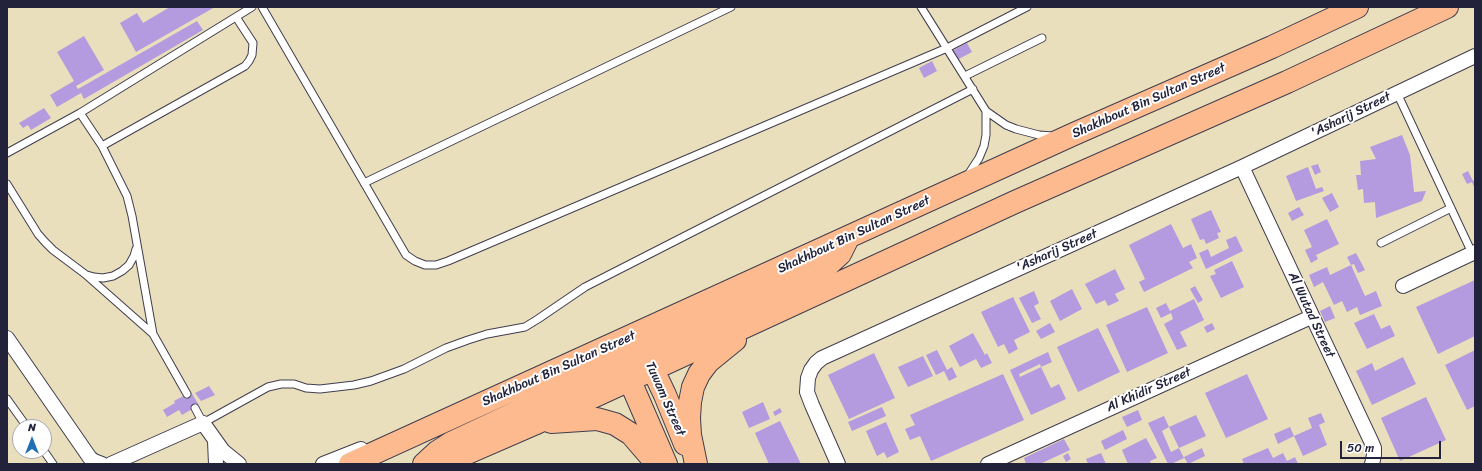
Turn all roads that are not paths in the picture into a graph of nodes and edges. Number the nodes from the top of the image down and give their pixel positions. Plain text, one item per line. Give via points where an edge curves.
1 (252, 7) edge
2 (262, 7) edge
3 (731, 7) edge
4 (921, 7) edge
5 (1028, 7) edge
6 (1357, 7) edge
7 (1447, 7) edge
8 (236, 17) junction
9 (1042, 38) dead end
10 (947, 48) junction
11 (1475, 56) edge
12 (965, 76) junction
13 (973, 89) junction
14 (1397, 93) junction
15 (986, 111) junction
16 (80, 113) junction
17 (1074, 134) junction
18 (102, 146) junction
19 (7, 153) edge
20 (1242, 167) junction
21 (364, 183) junction
22 (7, 184) edge
23 (957, 188) junction
24 (1451, 208) junction
25 (1381, 243) dead end
26 (136, 247) junction
27 (1473, 253) edge
28 (85, 274) junction
29 (1403, 286) dead end
30 (1311, 317) junction
31 (760, 319) junction
32 (153, 334) junction
33 (7, 338) edge
34 (645, 351) junction
35 (622, 362) junction
36 (187, 394) dead end
37 (7, 399) edge
38 (195, 408) dead end
39 (21, 419) edge
40 (203, 423) junction
41 (534, 424) junction
42 (651, 428) junction
43 (404, 440) junction
44 (215, 441) junction
45 (102, 464) edge
46 (111, 464) edge
47 (216, 464) edge
48 (239, 464) edge
49 (323, 464) edge
50 (350, 464) edge
51 (424, 464) edge
52 (442, 464) edge
53 (657, 464) edge
54 (666, 464) edge
55 (687, 464) edge
56 (693, 464) edge
57 (696, 464) edge
58 (838, 464) edge
59 (988, 464) edge
60 (1372, 464) edge

1 - 8 lane
2 - 21 lane
3 - 21 lane
4 - 10 lane
5 - 10 lane
6 - 17 main road, Shakhbout Bin Sultan Street
7 - 31 main road, Shakhbout Bin Sultan Street via 1287,82 1014,202
8 - 16 lane
8 - 18 lane via 253,43 252,56 245,66
9 - 12 lane
10 - 12 lane
10 - 21 lane via 436,265 415,262 406,255
11 - 14 street, 'Asharij Street
12 - 13 lane
13 - 15 lane
13 - 40 lane via 585,286 525,327 468,340 404,369 354,385 320,389 294,384 268,387
14 - 20 street, 'Asharij Street
14 - 24 lane, 'Asharij Street
15 - 17 lane via 1006,125 1027,133 1051,136
15 - 23 lane via 986,135 979,158
16 - 18 lane
16 - 19 lane
17 - 23 main road, Shakhbout Bin Sultan Street
18 - 26 lane via 127,196
20 - 30 street, Al Wutad Street
20 - 58 street, 'Asharij Street via 822,358 809,374 807,392
22 - 28 lane via 38,234 57,253
23 - 34 main road, Shakhbout Bin Sultan Street via 849,238
24 - 25 lane
24 - 27 lane, 'Asharij Street
26 - 28 lane via 129,265 113,276 103,278
26 - 32 lane
27 - 29 street
28 - 32 lane
30 - 59 street, Al Khidir Street
30 - 60 street, Al Wutad Street via 1374,448
31 - 34 main road, Shakhbout Bin Sultan Street
31 - 57 main road via 708,362 693,387 689,418
32 - 36 lane
33 - 45 street via 90,458
34 - 35 main road, Shakhbout Bin Sultan Street
34 - 35 main road, Shakhbout Bin Sultan Street
34 - 56 main road, Tuwam Street
35 - 41 main road, Shakhbout Bin Sultan Street
35 - 42 main road, Tuwam Street
35 - 43 main road, Shakhbout Bin Sultan Street
35 - 51 main road via 451,443
37 - 39 lane
38 - 40 lane
40 - 44 street
40 - 46 street
41 - 52 main road, Shakhbout Bin Sultan Street
41 - 53 main road via 585,419 608,421 627,430
42 - 54 main road, Tuwam Street
42 - 55 main road via 652,421 658,416 667,420
43 - 49 street via 372,445
43 - 50 main road, Shakhbout Bin Sultan Street
44 - 47 street
44 - 48 street

